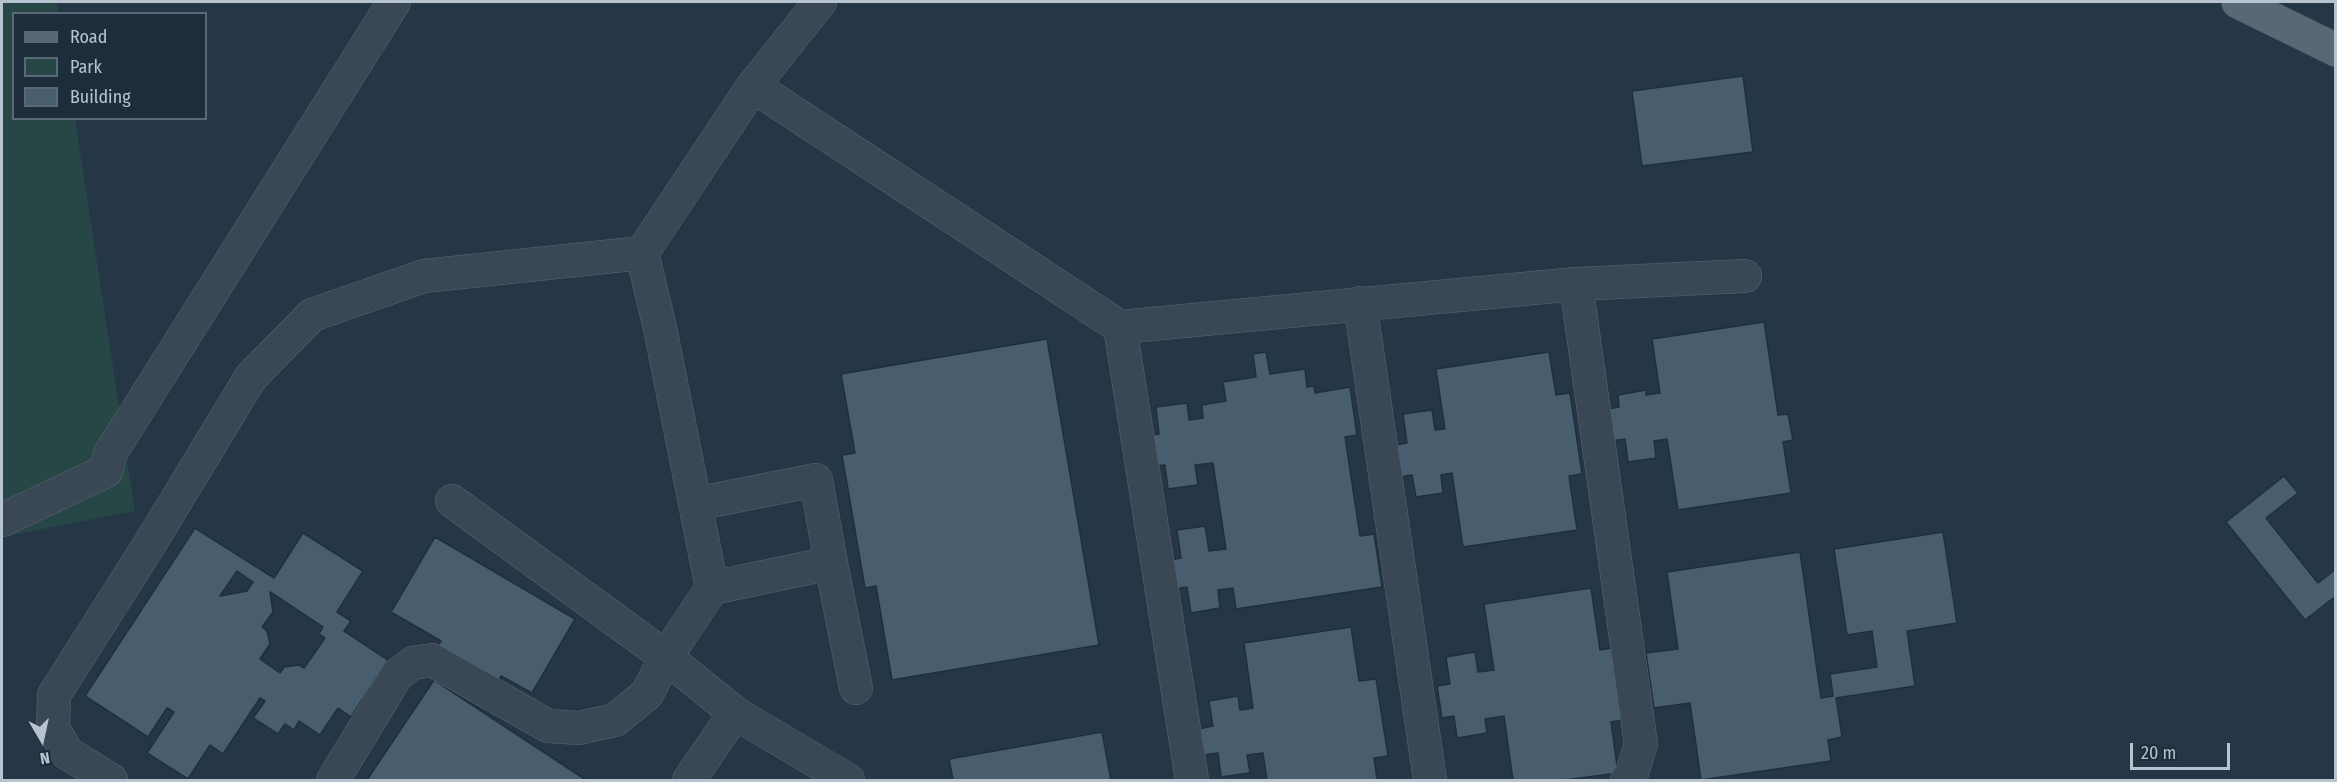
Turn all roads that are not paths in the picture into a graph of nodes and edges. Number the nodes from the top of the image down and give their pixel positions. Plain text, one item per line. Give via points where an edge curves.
1 (394, 2) edge
2 (820, 2) edge
3 (2238, 2) edge
4 (2336, 50) edge
5 (753, 86) junction
6 (642, 253) junction
7 (1745, 276) dead end
8 (1576, 284) junction
9 (1360, 303) junction
10 (1120, 327) junction
11 (452, 501) dead end
12 (695, 504) junction
13 (2, 520) edge
14 (831, 563) junction
15 (712, 588) junction
16 (666, 657) junction
17 (856, 688) dead end
18 (735, 713) junction
19 (111, 780) edge
20 (333, 780) edge
21 (690, 780) edge
22 (848, 780) edge
23 (1191, 780) edge
24 (1430, 780) edge
25 (1627, 780) edge

1 - 13 lane via 110,454 106,471
2 - 5 lane
3 - 4 main road
5 - 6 lane
5 - 10 lane
6 - 12 lane
6 - 19 lane via 424,276 312,315 251,377 54,695 53,728 67,753
7 - 8 lane
8 - 9 lane
8 - 25 lane via 1641,744
9 - 10 lane
9 - 24 lane
10 - 23 lane
11 - 16 lane
12 - 14 lane via 816,480
12 - 15 lane
14 - 15 lane
14 - 17 lane
15 - 16 lane
16 - 18 lane
16 - 20 lane via 646,694 615,720 579,728 548,726 432,660 413,663 397,675
18 - 21 lane
18 - 22 lane

